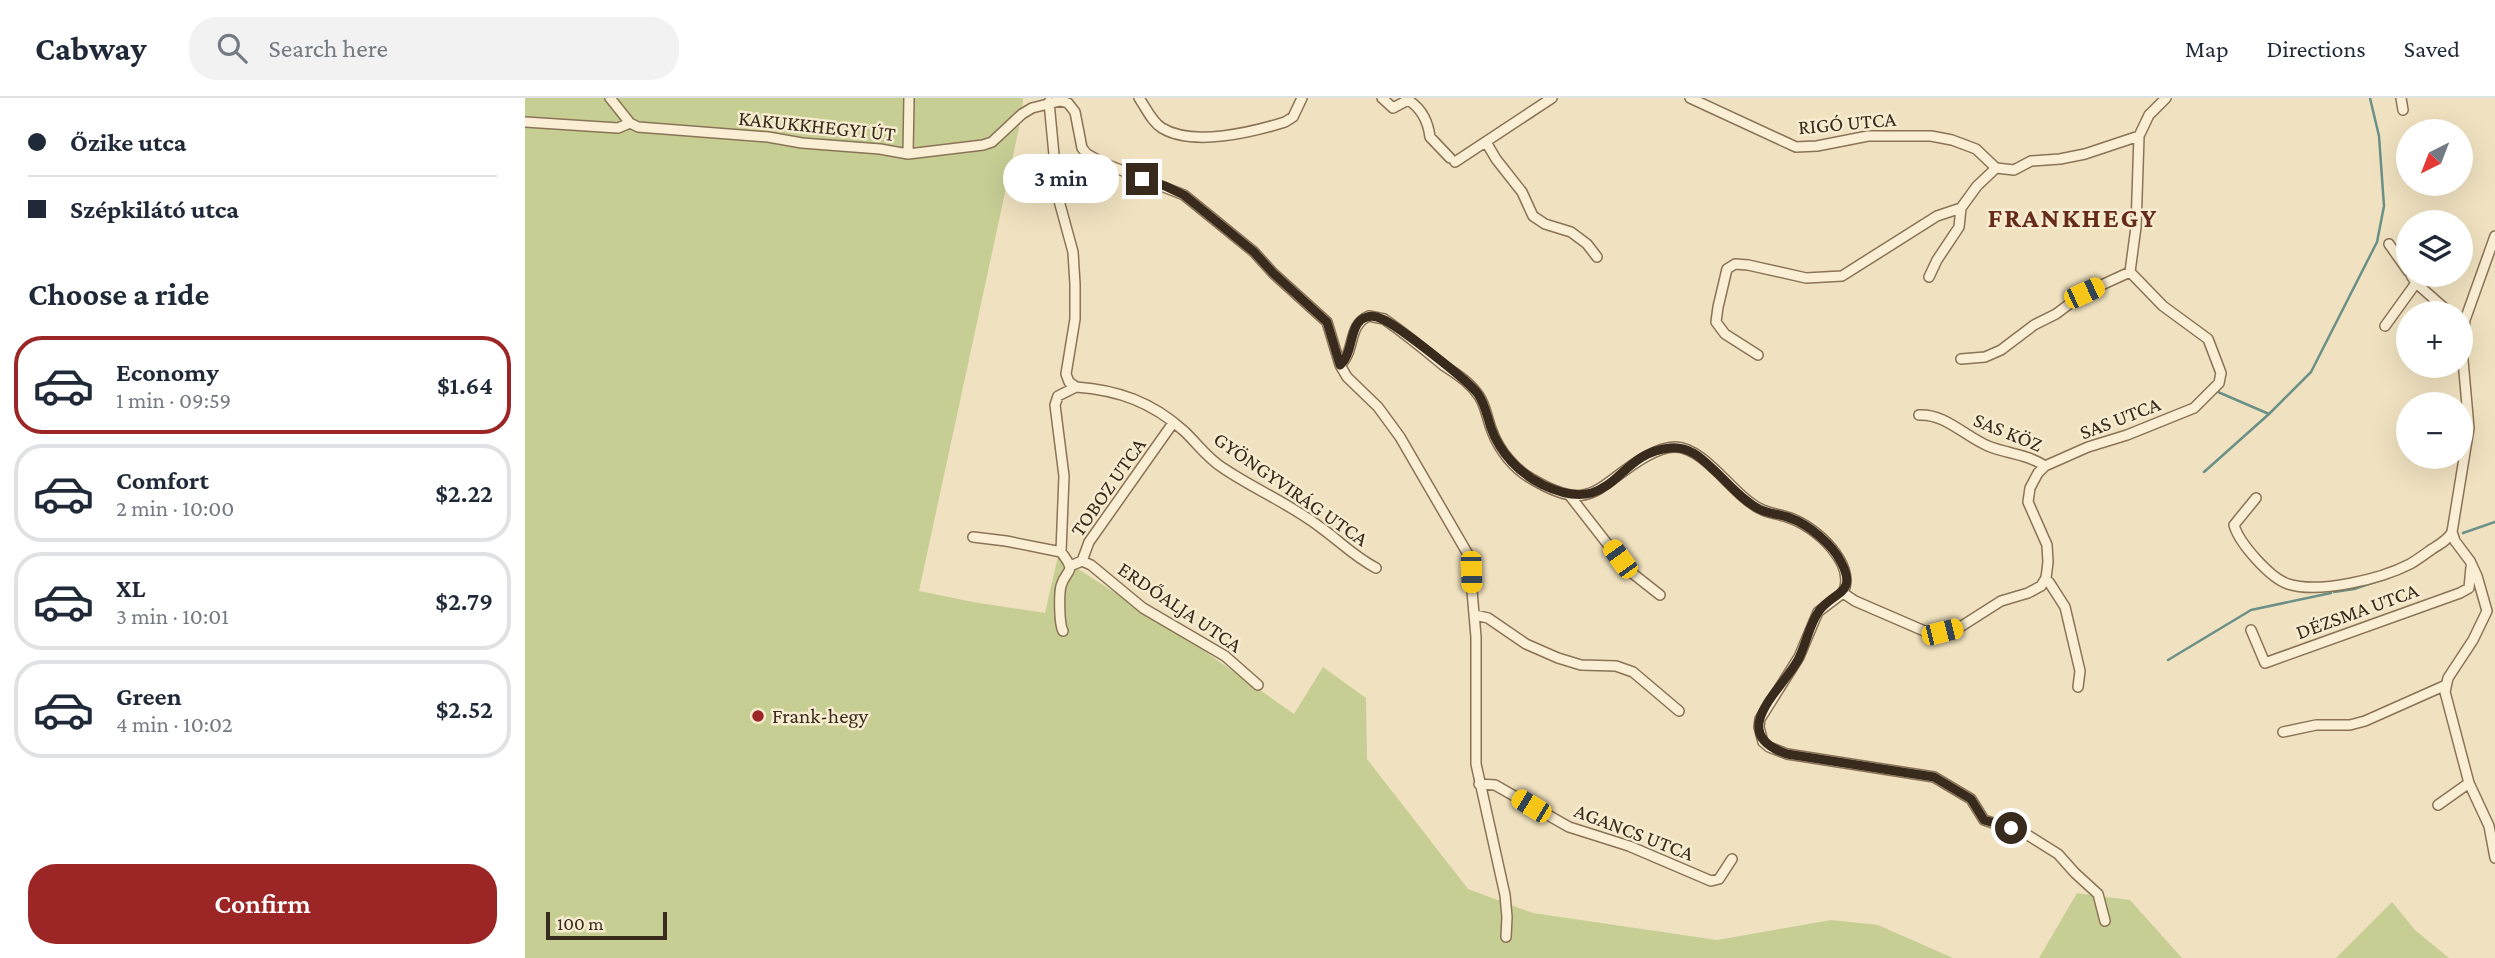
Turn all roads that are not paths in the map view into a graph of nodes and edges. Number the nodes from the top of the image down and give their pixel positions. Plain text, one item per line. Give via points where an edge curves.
1 (610, 98) edge
2 (909, 98) edge
3 (1139, 98) edge
4 (1302, 98) edge
5 (1382, 98) edge
6 (1552, 98) edge
7 (1690, 98) edge
8 (2166, 98) edge
9 (2401, 98) edge
10 (1060, 99) edge
11 (1049, 102) junction
12 (1031, 103) edge
13 (2403, 110) dead end
14 (525, 122) edge
15 (630, 123) junction
16 (2139, 136) junction
17 (1486, 142) junction
18 (908, 154) junction
19 (1996, 168) junction
20 (1961, 208) junction
21 (2495, 236) edge
22 (2389, 244) dead end
23 (2396, 254) edge
24 (1597, 257) dead end
25 (2130, 272) junction
26 (1929, 277) dead end
27 (2406, 287) edge
28 (2423, 287) edge
29 (2438, 301) edge
30 (2470, 301) edge
31 (2385, 326) dead end
32 (1758, 355) dead end
33 (1961, 359) dead end
34 (1340, 365) junction
35 (2465, 378) edge
36 (1076, 387) junction
37 (1919, 415) dead end
38 (1174, 423) junction
39 (2045, 466) junction
40 (1570, 496) junction
41 (2256, 498) dead end
42 (2452, 531) junction
43 (973, 537) dead end
44 (1061, 552) junction
45 (1081, 561) junction
46 (2470, 561) junction
47 (1070, 566) junction
48 (1376, 568) dead end
49 (2044, 582) junction
50 (1843, 593) junction
51 (1660, 595) dead end
52 (1475, 615) junction
53 (2251, 630) dead end
54 (1063, 631) dead end
55 (1258, 685) dead end
56 (2446, 685) junction
57 (2078, 687) dead end
58 (1679, 710) dead end
59 (2283, 732) dead end
60 (2469, 783) junction
61 (1479, 784) junction
62 (2438, 805) dead end
63 (2495, 858) edge
64 (1732, 859) dead end
65 (2105, 921) dead end
66 (1506, 937) dead end

1 - 15 street
2 - 18 street
3 - 4 street via 1162,128 1180,135 1220,136 1285,122 1293,117
5 - 17 street via 1393,108 1408,100 1418,106 1430,137 1453,160
6 - 17 street
7 - 19 street, RIGÓ UTCA via 1787,144 1804,147 1868,136 1931,136 1976,149
8 - 16 street
9 - 13 street
10 - 11 street, KAKUKKHEGYI ÚT
10 - 34 street via 1075,113 1087,154 1184,195 1254,252 1327,322
11 - 12 street, KAKUKKHEGYI ÚT
11 - 36 street via 1058,197 1073,252 1075,319 1066,374
12 - 18 street, KAKUKKHEGYI ÚT via 1000,136 983,145
14 - 15 street, KAKUKKHEGYI ÚT via 618,128
15 - 18 street, KAKUKKHEGYI ÚT
16 - 19 street via 2085,154 2031,161 2014,170
16 - 25 street
17 - 24 street via 1522,191 1533,216 1571,232
19 - 20 street
20 - 26 street via 1959,227
20 - 32 street via 1937,216 1842,276 1806,278 1735,264 1727,269 1716,322 1725,334
21 - 30 street
22 - 23 street
25 - 33 street via 2084,293 2001,350
25 - 39 street, SAS UTCA via 2163,306 2208,339 2221,373 2219,383 2194,408
27 - 31 street
28 - 29 street
34 - 40 street via 1349,354 1359,321 1369,316 1384,319 1470,384 1484,404 1497,443 1514,465 1532,479
34 - 52 street via 1398,433 1461,539 1470,562
35 - 42 street via 2469,428
36 - 38 street, GYÖNGYVIRÁG UTCA via 1110,391 1151,407
36 - 44 street via 1058,396 1055,405 1064,477
37 - 39 street, SAS KÖZ via 1945,421 1992,448
38 - 45 street, TOBOZ UTCA via 1089,542
38 - 48 street, GYÖNGYVIRÁG UTCA via 1223,468 1319,526 1351,554
39 - 49 street via 2032,482 2028,502 2047,545
40 - 50 street via 1600,490 1656,452 1672,447 1692,451 1750,503 1800,523 1831,548 1846,573
40 - 51 street via 1627,569
41 - 42 street via 2234,525 2276,579 2290,585 2312,587 2368,578 2409,565
42 - 46 street
43 - 44 street
44 - 47 street
45 - 47 street, TOBOZ UTCA
45 - 55 street, ERDŐALJA UTCA via 1143,608 1225,656
46 - 53 street, DÉZSMA UTCA via 2469,589 2265,663
46 - 56 street via 2487,611
47 - 54 street via 1060,589
49 - 50 street via 2028,593 1992,605 1957,629 1929,634
49 - 57 street via 2049,582 2065,607 2080,671
50 - 65 street via 1818,612 1799,657 1765,708 1759,723 1763,742 1787,754 1934,777 1971,799 1984,820 2026,834 2056,852 2098,894
52 - 58 street via 1558,658 1633,672
52 - 61 street
56 - 59 street via 2350,725 2316,725
56 - 60 street
60 - 62 street
60 - 63 street via 2489,826
61 - 64 street, AGANCS UTCA via 1495,785 1569,827 1629,846 1713,882
61 - 66 street via 1505,895

